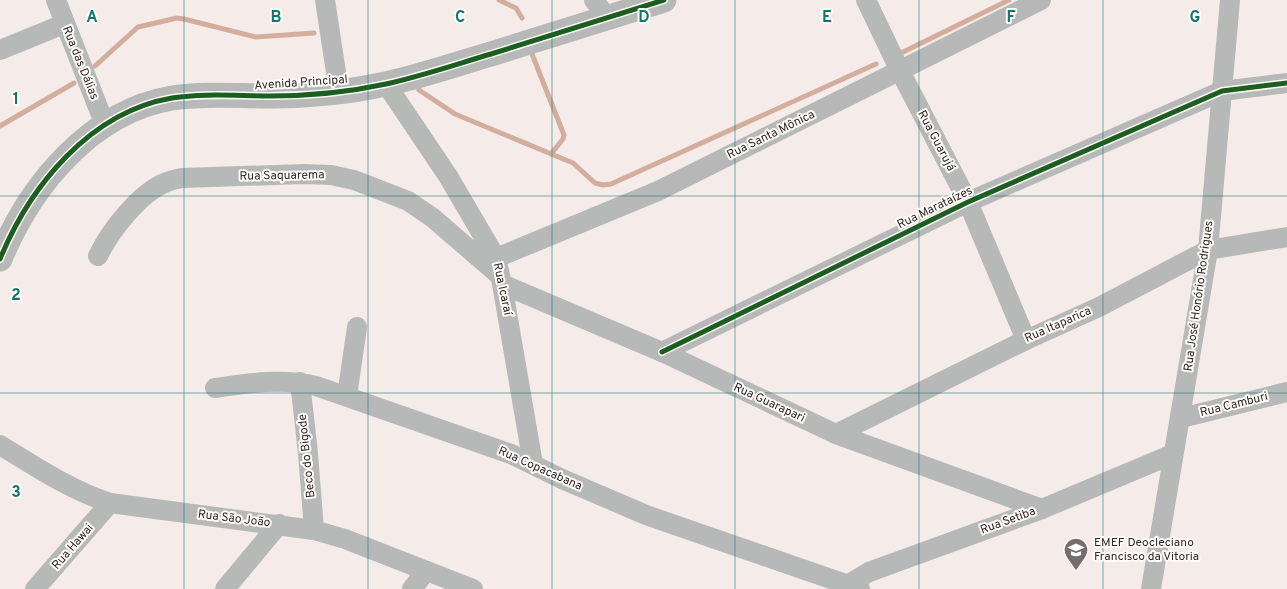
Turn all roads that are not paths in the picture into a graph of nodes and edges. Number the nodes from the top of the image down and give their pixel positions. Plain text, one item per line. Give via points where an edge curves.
1 (56, 0) edge
2 (326, 0) edge
3 (664, 0) edge
4 (866, 0) edge
5 (1041, 0) edge
6 (1230, 0) edge
7 (600, 9) edge
8 (64, 24) junction
9 (0, 50) edge
10 (900, 71) junction
11 (1287, 83) edge
12 (386, 84) junction
13 (1222, 91) junction
14 (339, 92) junction
15 (105, 125) junction
16 (968, 202) junction
17 (1287, 238) edge
18 (1208, 250) junction
19 (98, 256) dead end
20 (0, 259) edge
21 (499, 272) junction
22 (357, 327) dead end
23 (1026, 340) junction
24 (662, 352) junction
25 (300, 382) junction
26 (214, 388) dead end
27 (1287, 392) edge
28 (347, 396) junction
29 (1181, 418) junction
30 (836, 434) junction
31 (0, 445) edge
32 (1173, 454) junction
33 (533, 464) junction
34 (110, 504) junction
35 (1042, 509) junction
36 (279, 524) junction
37 (314, 530) junction
38 (426, 571) junction
39 (851, 587) edge
40 (36, 589) edge
41 (225, 589) edge
42 (412, 589) edge
43 (473, 589) edge
44 (1151, 589) edge

1 - 8 street, Rua das Dálias
2 - 14 street
3 - 7 street, Avenida Principal
4 - 10 street, Rua Guarujá
5 - 10 street, Rua Santa Mônica
6 - 13 street, Rua José Honório Rodrigues
7 - 12 street, Avenida Principal via 451,66
8 - 9 street
8 - 15 street, Rua das Dálias
10 - 16 street, Rua Guarujá
10 - 21 street, Rua Santa Mônica
11 - 13 street, Rua Marataízes
12 - 14 street, Avenida Principal
12 - 21 street, Rua Icaraí via 448,176
13 - 16 street, Rua Marataízes
13 - 18 street, Rua José Honório Rodrigues
14 - 15 street, Avenida Principal via 172,98 128,111
15 - 20 street, Avenida Principal via 58,166 26,207
16 - 23 street, Rua Guarujá
16 - 24 street, Rua Marataízes
17 - 18 street, Rua Itaparica
18 - 23 street, Rua Itaparica via 1099,307
18 - 29 street, Rua José Honório Rodrigues
19 - 21 street, Rua Saquarema via 117,224 152,190 166,182 182,178 330,175 354,180 408,200
21 - 24 street, Rua Guarapari
21 - 33 street, Rua Icaraí
22 - 28 street
23 - 30 street, Rua Itaparica
24 - 30 street, Rua Guarapari
25 - 26 street, Rua Copacabana via 254,382
25 - 28 street, Rua Copacabana
25 - 37 street, Beco do Bigode
27 - 29 street, Rua Camburi
28 - 33 street, Rua Copacabana
29 - 32 street, Rua José Honório Rodrigues
30 - 35 street, Rua Guarapari
31 - 34 street, Rua São João via 61,483
32 - 35 street, Rua Setiba
32 - 44 street, Rua José Honório Rodrigues
33 - 39 street, Rua Copacabana via 646,515
34 - 36 street, Rua São João
34 - 40 street, Rua Hawai
35 - 39 street, Rua Setiba via 869,572
36 - 37 street, Rua São João
36 - 41 street
37 - 38 street, Rua São João via 344,538
38 - 42 street
38 - 43 street, Rua São João

